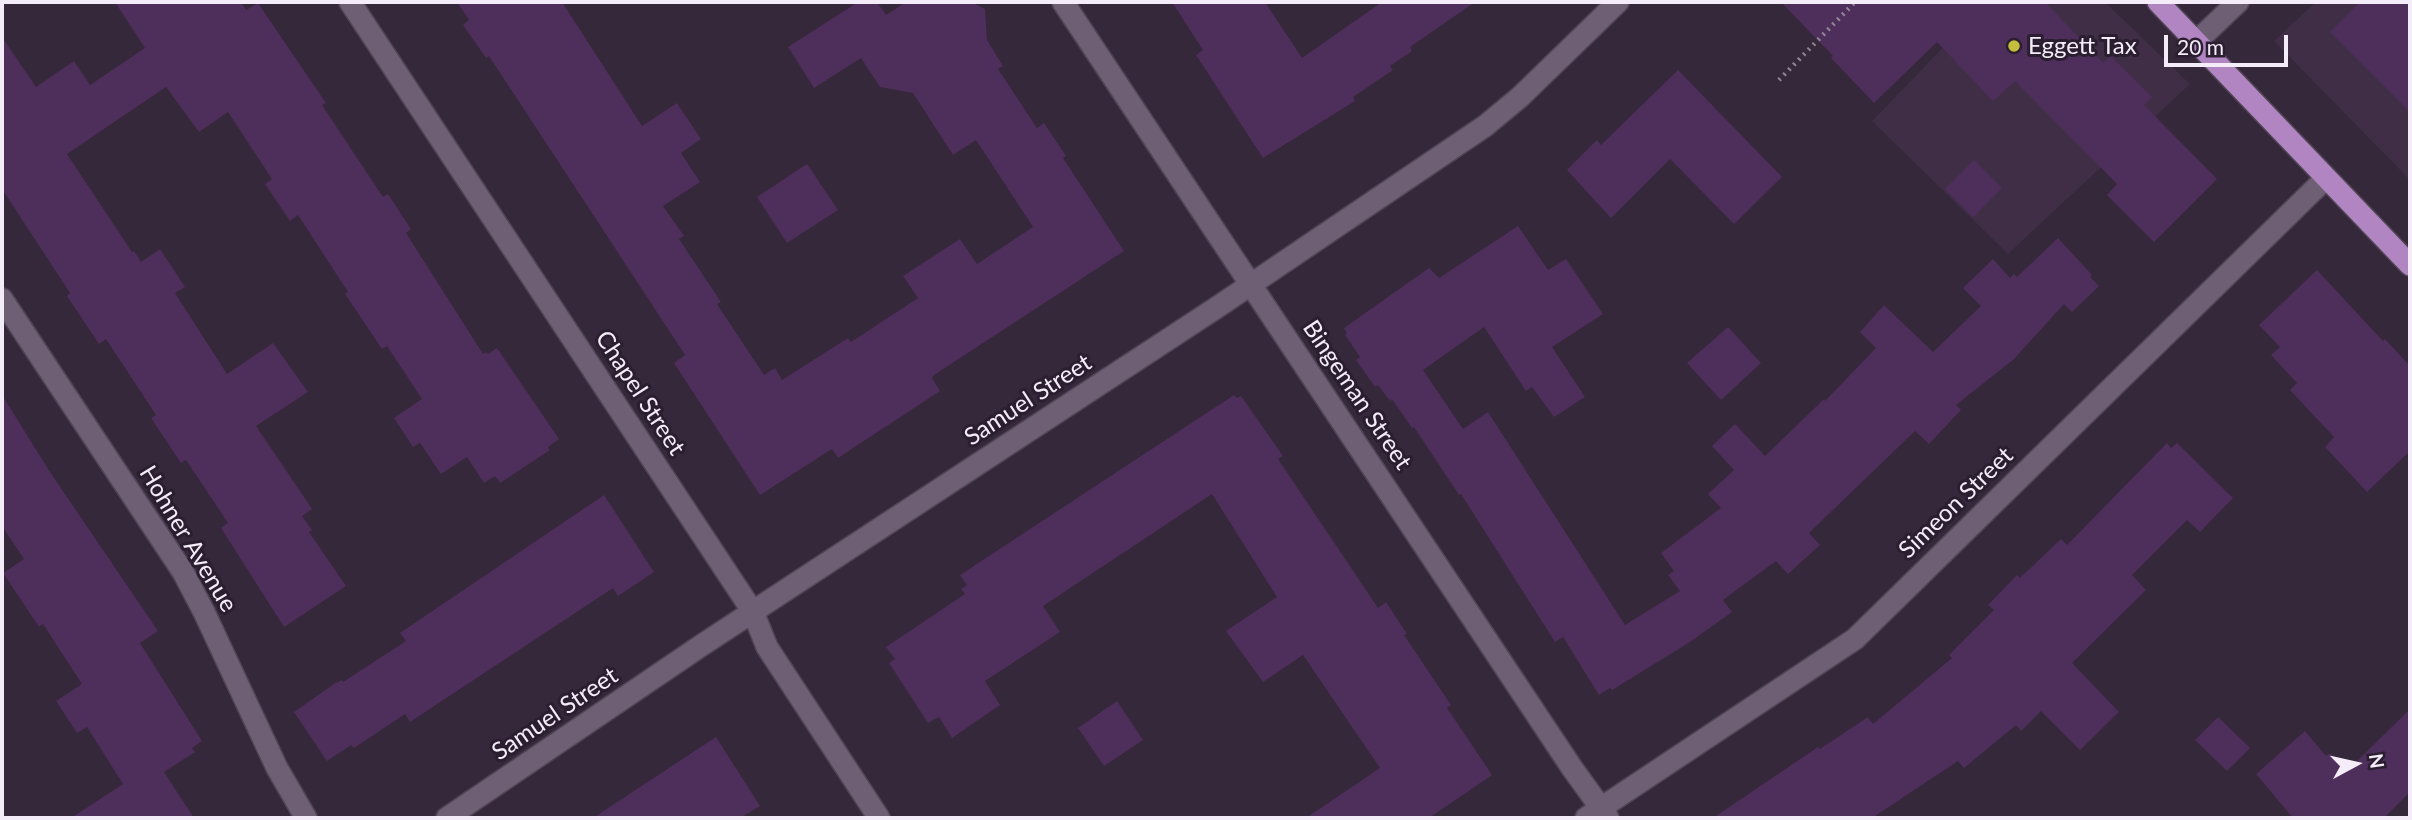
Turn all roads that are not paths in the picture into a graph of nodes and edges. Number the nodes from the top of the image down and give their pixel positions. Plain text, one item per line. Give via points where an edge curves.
1 (350, 2) edge
2 (1063, 2) edge
3 (1618, 2) edge
4 (2158, 2) edge
5 (2238, 2) edge
6 (2196, 42) junction
7 (2325, 179) junction
8 (2410, 265) edge
9 (1251, 284) junction
10 (2, 299) edge
11 (753, 612) junction
12 (1598, 815) edge
13 (306, 818) edge
14 (447, 818) edge
15 (879, 818) edge

1 - 11 street, Chapel Street
2 - 9 street, Bingeman Street
3 - 9 street, Samuel Street via 1485,126
4 - 6 main road
5 - 6 street
6 - 7 main road
7 - 8 main road
7 - 12 street, Simeon Street via 1855,639
9 - 11 street, Samuel Street
9 - 12 street, Bingeman Street
10 - 13 street, Hohner Avenue via 183,572 277,768
11 - 14 street, Samuel Street
11 - 15 street, Chapel Street via 767,647

